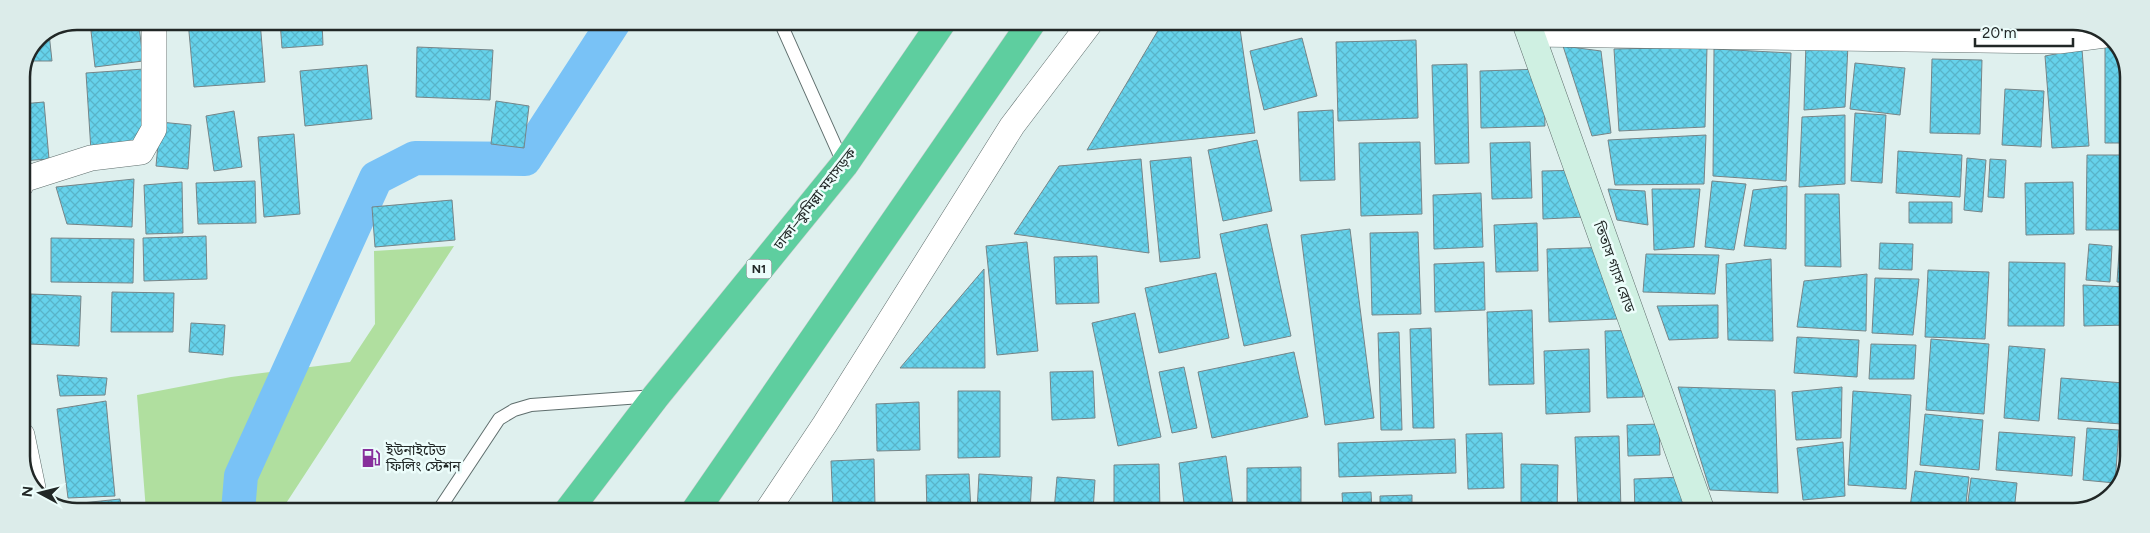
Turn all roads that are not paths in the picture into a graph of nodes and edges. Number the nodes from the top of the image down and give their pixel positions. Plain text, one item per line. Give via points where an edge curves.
1 (154, 30) edge
2 (784, 30) edge
3 (937, 30) edge
4 (1026, 30) edge
5 (1085, 30) edge
6 (1529, 30) edge
7 (1610, 30) edge
8 (2096, 36) edge
9 (844, 165) junction
10 (30, 177) edge
11 (656, 396) junction
12 (443, 503) edge
13 (574, 503) edge
14 (701, 503) edge
15 (772, 503) edge
16 (1698, 503) edge

1 - 10 street via 154,129 141,152 91,158
2 - 9 lane
3 - 9 highway, ঢাকা–কুমিল্লা মহাসড়ক / N1
4 - 14 highway
5 - 15 street via 1012,126 826,424
6 - 16 street, তিতাস গ্যাস রোড
7 - 8 street via 2059,41
9 - 11 highway, ঢাকা–কুমিল্লা মহাসড়ক / N1
11 - 12 lane via 531,405 514,410 499,420
11 - 13 highway, ঢাকা–কুমিল্লা মহাসড়ক / N1

